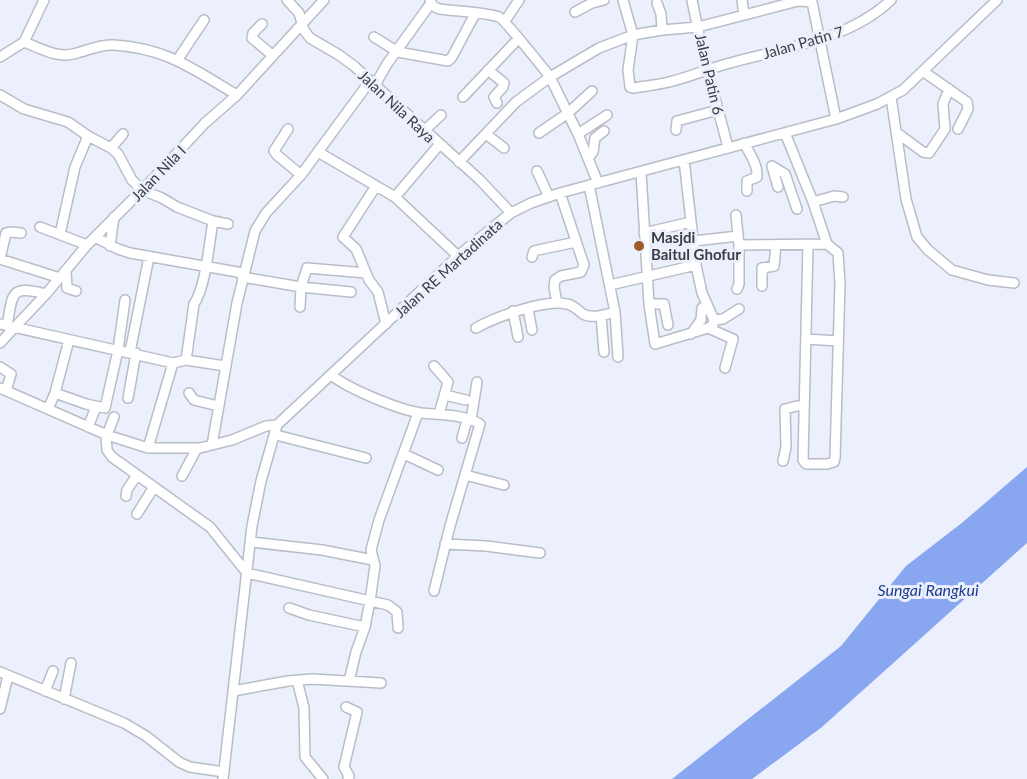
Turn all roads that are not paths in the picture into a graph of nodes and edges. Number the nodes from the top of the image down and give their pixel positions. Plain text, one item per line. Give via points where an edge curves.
1 (44, 0) edge
2 (287, 0) edge
3 (324, 0) edge
4 (519, 0) edge
5 (604, 0) edge
6 (622, 0) edge
7 (692, 0) edge
8 (742, 0) edge
9 (891, 0) edge
10 (998, 0) edge
11 (813, 1) edge
12 (430, 2) edge
13 (583, 3) edge
14 (657, 3) dead end
15 (575, 12) dead end
16 (475, 14) junction
17 (744, 15) junction
18 (204, 20) dead end
19 (303, 21) junction
20 (505, 21) junction
21 (262, 24) dead end
22 (698, 27) junction
23 (662, 30) junction
24 (633, 35) junction
25 (374, 37) dead end
26 (821, 38) junction
27 (518, 39) junction
28 (24, 42) junction
29 (398, 52) junction
30 (74, 54) junction
31 (97, 54) dead end
32 (272, 55) junction
33 (0, 57) edge
34 (176, 59) junction
35 (708, 69) junction
36 (488, 70) junction
37 (924, 72) junction
38 (550, 78) junction
39 (373, 83) junction
40 (950, 89) junction
41 (592, 91) dead end
42 (0, 95) edge
43 (237, 95) junction
44 (463, 97) dead end
45 (891, 97) junction
46 (496, 103) dead end
47 (718, 110) junction
48 (568, 113) junction
49 (607, 114) dead end
50 (441, 115) dead end
51 (836, 119) junction
52 (288, 129) dead end
53 (958, 129) dead end
54 (676, 130) dead end
55 (424, 131) junction
56 (604, 131) dead end
57 (896, 132) junction
58 (784, 133) junction
59 (123, 134) dead end
60 (486, 134) junction
61 (540, 134) dead end
62 (578, 134) junction
63 (88, 136) junction
64 (744, 143) junction
65 (439, 145) junction
66 (728, 147) junction
67 (111, 148) junction
68 (504, 148) dead end
69 (318, 152) junction
70 (589, 157) junction
71 (684, 160) junction
72 (459, 162) junction
73 (537, 171) dead end
74 (641, 172) junction
75 (301, 175) junction
76 (594, 184) junction
77 (804, 184) junction
78 (376, 186) junction
79 (778, 187) dead end
80 (142, 190) junction
81 (791, 190) junction
82 (747, 191) dead end
83 (560, 193) junction
84 (395, 197) junction
85 (549, 197) junction
86 (843, 197) dead end
87 (813, 202) junction
88 (797, 209) dead end
89 (511, 213) junction
90 (735, 215) dead end
91 (114, 217) junction
92 (213, 221) junction
93 (692, 222) junction
94 (228, 224) dead end
95 (40, 227) dead end
96 (644, 233) junction
97 (21, 234) dead end
98 (60, 234) junction
99 (95, 237) junction
100 (694, 241) junction
101 (738, 241) junction
102 (576, 242) junction
103 (808, 244) junction
104 (827, 244) junction
105 (87, 245) junction
106 (776, 245) junction
107 (110, 246) junction
108 (458, 256) junction
109 (149, 257) junction
110 (532, 257) dead end
111 (0, 259) edge
112 (696, 265) junction
113 (205, 266) junction
114 (66, 270) junction
115 (363, 273) junction
116 (243, 275) junction
117 (60, 278) junction
118 (648, 278) junction
119 (1014, 283) dead end
120 (610, 285) junction
121 (762, 286) dead end
122 (301, 287) junction
123 (737, 289) dead end
124 (76, 291) dead end
125 (351, 292) dead end
126 (46, 294) junction
127 (125, 300) dead end
128 (557, 303) junction
129 (649, 304) junction
130 (707, 304) junction
131 (300, 307) dead end
132 (528, 309) junction
133 (739, 309) dead end
134 (513, 311) junction
135 (615, 312) junction
136 (601, 316) junction
137 (711, 324) junction
138 (668, 325) dead end
139 (383, 326) junction
140 (476, 328) dead end
141 (532, 330) dead end
142 (7, 332) edge
143 (691, 334) junction
144 (518, 338) dead end
145 (807, 339) junction
146 (838, 341) junction
147 (68, 343) junction
148 (604, 352) dead end
149 (117, 353) junction
150 (134, 355) junction
151 (618, 357) dead end
152 (186, 360) junction
153 (434, 366) dead end
154 (0, 367) edge
155 (172, 367) junction
156 (725, 368) dead end
157 (224, 372) junction
158 (331, 375) junction
159 (477, 382) dead end
160 (3, 390) edge
161 (55, 393) junction
162 (189, 393) dead end
163 (445, 395) junction
164 (128, 398) dead end
165 (466, 400) dead end
166 (218, 406) junction
167 (804, 406) junction
168 (96, 407) junction
169 (48, 410) junction
170 (418, 412) junction
171 (439, 414) junction
172 (114, 417) dead end
173 (470, 420) junction
174 (88, 427) junction
175 (276, 430) junction
176 (107, 435) junction
177 (462, 438) dead end
178 (212, 445) junction
179 (148, 448) junction
180 (197, 448) junction
181 (404, 454) junction
182 (366, 458) dead end
183 (783, 461) dead end
184 (438, 470) dead end
185 (137, 475) junction
186 (465, 475) junction
187 (182, 476) dead end
188 (504, 485) dead end
189 (154, 487) junction
190 (126, 496) dead end
191 (137, 514) dead end
192 (251, 542) junction
193 (445, 544) junction
194 (540, 553) dead end
195 (372, 560) junction
196 (247, 573) junction
197 (434, 591) dead end
198 (370, 601) junction
199 (289, 608) dead end
200 (365, 627) junction
201 (398, 628) dead end
202 (71, 663) dead end
203 (53, 672) dead end
204 (4, 674) edge
205 (297, 680) junction
206 (349, 681) junction
207 (381, 683) dead end
208 (45, 691) junction
209 (233, 691) junction
210 (64, 699) junction
211 (346, 707) dead end
212 (0, 709) edge
213 (223, 776) edge
214 (323, 779) edge
215 (348, 779) edge

1 - 28 street
2 - 19 street, Jalan Nila Raya
3 - 19 street, Jalan Nila I
4 - 20 street
5 - 13 street
6 - 24 street
7 - 22 street, Jalan Patin 6
8 - 17 street
9 - 26 street, Jalan Patin 7 via 851,28
10 - 37 street, Jalan RE Martadinata
11 - 17 street
11 - 26 street
12 - 16 street via 439,9
12 - 29 street
13 - 15 street
14 - 23 street
16 - 20 street
16 - 29 street via 449,61
17 - 22 street
18 - 34 street
19 - 32 street, Jalan Nila I
19 - 39 street, Jalan Nila Raya via 310,38 339,55
20 - 27 street
21 - 32 street via 252,38
22 - 23 street
22 - 35 street, Jalan Patin 6
23 - 24 street
24 - 35 street, Jalan Patin 7 via 628,70 631,88 669,82
24 - 38 street via 599,48
25 - 29 street
26 - 35 street, Jalan Patin 7
26 - 51 street
27 - 36 street
27 - 38 street
28 - 30 street via 50,53
28 - 33 street
29 - 39 street
30 - 31 street
30 - 34 street via 106,45 146,48
32 - 43 street, Jalan Nila I
34 - 43 street
35 - 47 street, Jalan Patin 6
36 - 44 street
36 - 46 street via 504,83 494,97
37 - 40 street
37 - 45 street, Jalan RE Martadinata
38 - 48 street
38 - 60 street via 516,102
39 - 55 street, Jalan Nila Raya
39 - 69 street
40 - 53 street via 968,105
40 - 57 street via 943,104 945,129 929,153
41 - 48 street
42 - 63 street via 24,109 68,122
43 - 80 street, Jalan Nila I
45 - 51 street, Jalan RE Martadinata
45 - 57 street
47 - 54 street via 677,121
47 - 66 street, Jalan Patin 6
48 - 61 street
48 - 62 street
49 - 62 street
50 - 55 street
51 - 58 street, Jalan RE Martadinata
52 - 75 street via 274,151
55 - 65 street, Jalan Nila Raya
56 - 70 street via 595,138
57 - 119 street via 912,223 927,250 952,270
58 - 64 street, Jalan RE Martadinata
58 - 77 street
59 - 67 street
60 - 68 street
60 - 72 street
62 - 70 street
63 - 67 street
63 - 98 street via 75,167
64 - 66 street, Jalan RE Martadinata
64 - 82 street via 758,174 747,181
65 - 72 street, Jalan Nila Raya
65 - 84 street
66 - 71 street, Jalan RE Martadinata
67 - 80 street
69 - 75 street
69 - 78 street
70 - 76 street
71 - 74 street, Jalan RE Martadinata
71 - 93 street
72 - 89 street, Jalan Nila Raya
73 - 85 street
74 - 76 street, Jalan RE Martadinata
74 - 96 street
75 - 116 street via 255,231
76 - 83 street, Jalan RE Martadinata
76 - 120 street
77 - 81 street
77 - 87 street
78 - 84 street
78 - 115 street via 343,237 356,249 363,262
79 - 81 street via 772,166 784,173
80 - 91 street, Jalan Nila I
80 - 92 street
81 - 88 street
83 - 85 street, Jalan RE Martadinata
83 - 102 street
84 - 108 street
85 - 89 street, Jalan RE Martadinata
86 - 87 street
87 - 104 street
89 - 108 street, Jalan RE Martadinata
90 - 101 street
91 - 99 street, Jalan Nila I
91 - 107 street
92 - 94 street
92 - 113 street
93 - 96 street
93 - 100 street
95 - 98 street
96 - 118 street
97 - 111 street via 6,234
98 - 105 street
99 - 105 street, Jalan Nila I
99 - 107 street
100 - 101 street
100 - 112 street
101 - 106 street
101 - 123 street
102 - 110 street via 538,250
102 - 128 street via 583,269 557,278
103 - 104 street
103 - 106 street
103 - 145 street
104 - 146 street via 838,253 840,262
105 - 114 street, Jalan Nila I
106 - 121 street via 774,266 762,269
107 - 109 street
108 - 139 street, Jalan RE Martadinata
109 - 113 street
109 - 150 street
111 - 117 street
112 - 118 street
112 - 130 street
113 - 116 street
113 - 152 street via 194,304
114 - 117 street, Jalan Nila I
114 - 124 street via 68,288
115 - 122 street via 307,268
115 - 139 street via 380,297
116 - 122 street
116 - 157 street
117 - 126 street, Jalan Nila I
118 - 120 street
118 - 129 street
120 - 135 street
122 - 125 street
122 - 131 street
126 - 142 street, Jalan Nila I
126 - 142 street via 25,289 17,292
127 - 149 street
128 - 132 street
128 - 136 street via 570,304 585,315
129 - 138 street via 664,304
129 - 143 street via 655,344
130 - 137 street
130 - 143 street
132 - 134 street
132 - 141 street
133 - 137 street
134 - 140 street
134 - 144 street
135 - 136 street
135 - 151 street
136 - 148 street
137 - 143 street
137 - 156 street via 734,339
139 - 158 street, Jalan RE Martadinata
142 - 147 street
145 - 146 street
145 - 167 street
146 - 167 street via 833,463 804,462
147 - 149 street
147 - 161 street
149 - 150 street
149 - 168 street via 105,408
150 - 155 street
150 - 164 street
152 - 155 street
152 - 157 street
153 - 163 street via 448,381
154 - 160 street via 11,376
155 - 179 street
157 - 166 street
158 - 170 street via 350,388
158 - 175 street, Jalan RE Martadinata
159 - 173 street
160 - 169 street
161 - 168 street
161 - 169 street
162 - 166 street via 194,400
163 - 165 street
163 - 171 street
166 - 178 street
167 - 183 street via 785,409
168 - 174 street
169 - 174 street
170 - 171 street
170 - 181 street
171 - 173 street
172 - 176 street
173 - 177 street
173 - 186 street via 480,426
174 - 176 street
175 - 178 street via 266,426
175 - 182 street
175 - 192 street, Jalan RE Martadinata via 261,481
176 - 179 street
176 - 185 street via 110,455
178 - 180 street
179 - 180 street
180 - 187 street
181 - 184 street
181 - 195 street via 379,520
185 - 189 street
185 - 190 street
186 - 188 street
186 - 193 street
189 - 191 street
189 - 196 street via 210,527
192 - 195 street
192 - 196 street, Jalan RE Martadinata
193 - 194 street
193 - 197 street
195 - 198 street via 375,566
196 - 198 street
196 - 209 street, Jalan RE Martadinata
198 - 200 street
198 - 201 street via 396,609
199 - 200 street
200 - 206 street
202 - 210 street
203 - 208 street
204 - 208 street
204 - 212 street
205 - 206 street
205 - 209 street
205 - 214 street via 304,708 305,757
206 - 207 street
208 - 210 street
209 - 213 street, Jalan RE Martadinata
210 - 213 street via 133,728 190,767
211 - 215 street via 357,712 344,767

